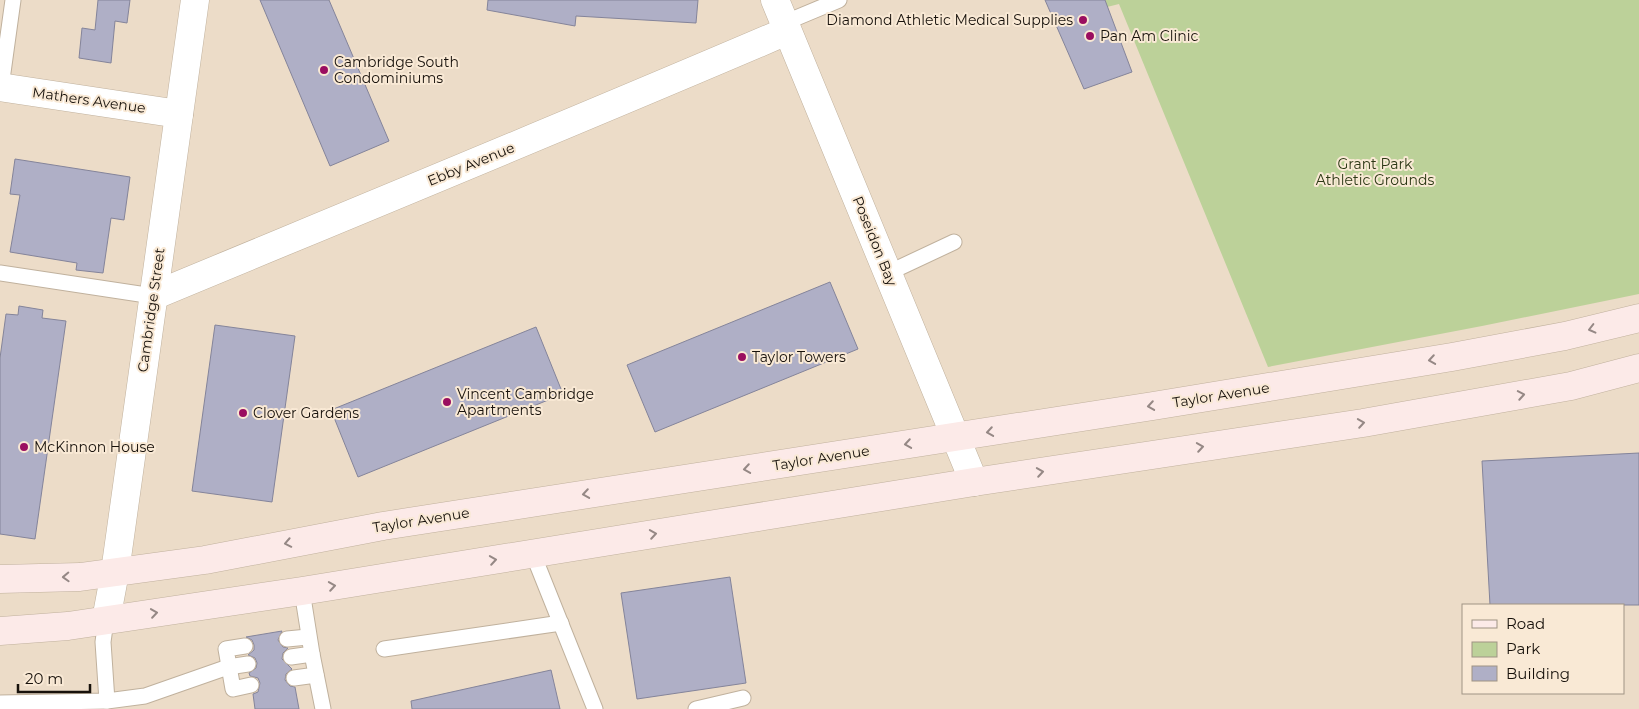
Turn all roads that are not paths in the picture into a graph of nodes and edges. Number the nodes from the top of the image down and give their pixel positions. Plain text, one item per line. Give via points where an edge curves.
1 (13, 0) edge
2 (195, 0) edge
3 (839, 0) edge
4 (782, 18) edge
5 (0, 87) edge
6 (179, 114) junction
7 (954, 242) dead end
8 (0, 273) edge
9 (888, 273) junction
10 (153, 296) junction
11 (1639, 318) edge
12 (1639, 368) edge
13 (956, 437) junction
14 (974, 482) junction
15 (533, 554) junction
16 (115, 572) junction
17 (0, 579) edge
18 (302, 591) junction
19 (106, 620) junction
20 (561, 623) junction
21 (0, 631) edge
22 (308, 636) junction
23 (287, 639) dead end
24 (245, 646) dead end
25 (384, 649) dead end
26 (312, 654) junction
27 (290, 657) dead end
28 (248, 664) dead end
29 (228, 667) junction
30 (316, 675) junction
31 (294, 678) dead end
32 (251, 685) dead end
33 (743, 698) dead end
34 (107, 701) junction
35 (0, 703) edge
36 (146, 703) edge
37 (16, 707) edge
38 (324, 709) edge
39 (595, 709) edge
40 (696, 709) edge

1 - 5 lane
2 - 6 street, Cambridge Street
3 - 4 lane
4 - 9 street, Poseidon Bay
4 - 10 street, Ebby Avenue via 591,115
5 - 6 street, Mathers Avenue
6 - 10 street, Cambridge Street
7 - 9 lane
8 - 10 lane
9 - 13 street, Poseidon Bay
10 - 16 street, Cambridge Street
11 -> 13 main road, Taylor Avenue via 1565,336 1461,355
14 -> 12 main road via 1382,419 1571,386
13 - 14 street, Poseidon Bay
13 -> 16 main road, Taylor Avenue via 383,526 206,560
15 -> 14 main road
18 -> 15 main road
15 - 20 lane
16 -> 17 main road, Taylor Avenue via 80,577
16 - 19 street, Cambridge Street
19 -> 18 main road
18 - 22 lane
19 - 21 main road
19 - 34 lane via 103,642
20 - 25 lane
20 - 39 lane
22 - 23 lane
22 - 26 lane
24 - 29 lane via 226,649
26 - 27 lane
26 - 30 lane
28 - 29 lane
29 - 32 lane via 233,688
29 - 36 lane
30 - 31 lane
30 - 38 lane
33 - 40 lane
34 - 36 lane
34 - 37 lane
35 - 37 lane

